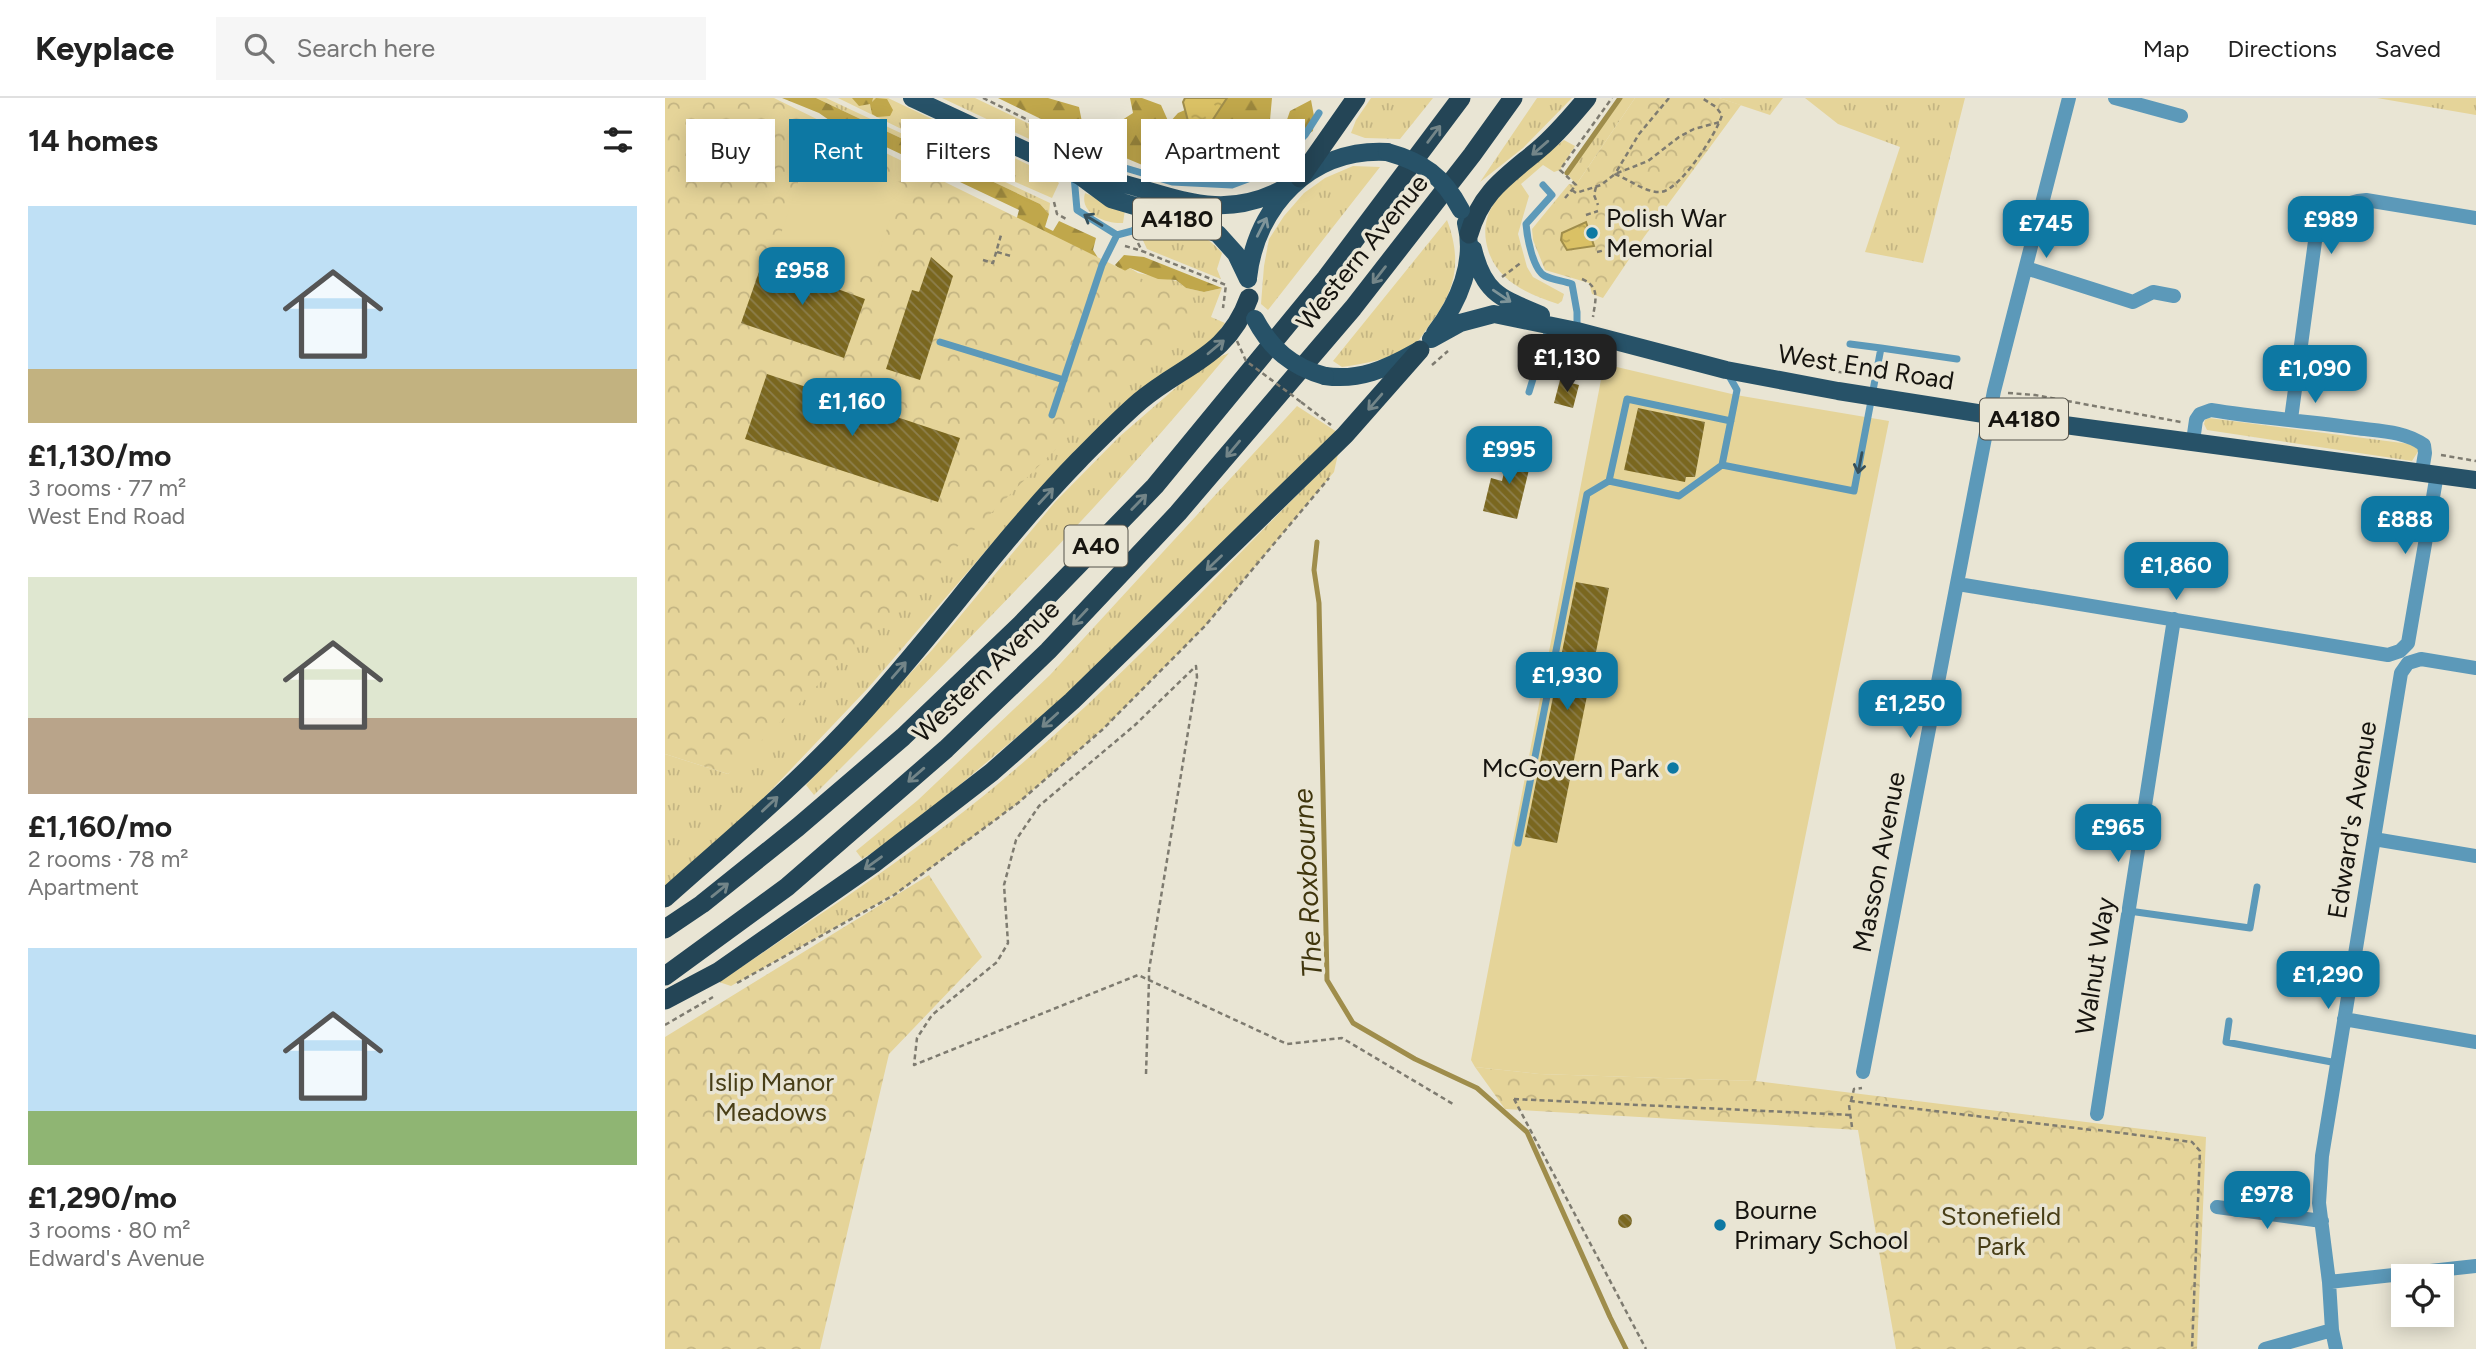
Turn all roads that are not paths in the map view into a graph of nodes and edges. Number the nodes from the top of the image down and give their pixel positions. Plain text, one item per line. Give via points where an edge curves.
1 (912, 98) edge
2 (1356, 98) edge
3 (1461, 98) edge
4 (1513, 98) edge
5 (1587, 98) edge
6 (2069, 98) edge
7 (2115, 98) edge
8 (1319, 113) dead end
9 (2181, 116) dead end
10 (1029, 153) edge
11 (1127, 168) edge
12 (1305, 170) edge
13 (1305, 176) edge
14 (1080, 182) edge
15 (1088, 182) edge
16 (1113, 182) edge
17 (1295, 182) edge
18 (1296, 182) edge
19 (1543, 185) dead end
20 (1159, 214) junction
21 (2476, 218) edge
22 (1117, 234) junction
23 (1469, 236) junction
24 (2026, 268) junction
25 (1248, 288) junction
26 (2174, 296) dead end
27 (1549, 325) junction
28 (1577, 331) junction
29 (940, 342) dead end
30 (1850, 344) dead end
31 (1425, 345) junction
32 (1881, 348) junction
33 (1957, 359) dead end
34 (1726, 370) junction
35 (1064, 380) junction
36 (1875, 387) junction
37 (1529, 393) dead end
38 (1052, 415) dead end
39 (1990, 415) junction
40 (2291, 419) junction
41 (1731, 421) junction
42 (2193, 441) junction
43 (1722, 465) junction
44 (2429, 473) junction
45 (2476, 480) edge
46 (1609, 481) junction
47 (1958, 584) junction
48 (2174, 619) junction
49 (2399, 660) junction
50 (2476, 668) edge
51 (2374, 839) junction
52 (1518, 843) dead end
53 (2476, 856) edge
54 (2257, 887) dead end
55 (665, 898) edge
56 (2129, 911) junction
57 (665, 929) edge
58 (665, 976) edge
59 (665, 1000) edge
60 (2344, 1019) junction
61 (2229, 1021) dead end
62 (2476, 1042) edge
63 (2337, 1063) junction
64 (1863, 1072) dead end
65 (2097, 1114) dead end
66 (2217, 1207) dead end
67 (2322, 1221) junction
68 (2476, 1266) edge
69 (2329, 1283) junction
70 (2332, 1330) junction
71 (2265, 1349) edge
72 (2336, 1349) edge

1 - 10 main road, A4180
2 - 12 highway
57 -> 3 highway, Western Avenue / A40 via 798,827 903,737 1155,486 1326,278
4 -> 58 highway, Western Avenue / A40 via 1353,309 1178,513 1048,651 946,749 787,887
5 -> 23 highway via 1561,129 1483,199
6 - 24 street, Masson Avenue
7 - 9 street
8 - 11 lane via 1285,155 1256,176 1232,185 1172,182
13 - 23 main road, bridge via 1357,153 1387,152 1420,163 1453,195
22 -> 14 lane via 1077,210
15 - 20 main road, A4180 via 1111,199
16 - 17 main road, A4180 via 1199,205 1268,197
25 -> 18 main road via 1250,261 1261,226
19 - 28 lane via 1552,195 1526,224 1527,236 1539,271 1572,284
20 - 22 lane via 1132,231
20 - 25 main road, A4180 via 1218,234 1236,254
21 - 40 street via 2366,200 2352,201 2323,221 2316,234
22 - 35 lane
23 -> 28 main road, West End Road / A4180 via 1479,272 1489,287 1509,302
23 - 31 main road via 1457,300
24 - 26 street via 2133,302 2153,292
24 - 39 street, Masson Avenue
25 - 31 main road, bridge via 1255,319 1276,351 1308,372 1339,378 1369,374
55 -> 25 highway via 855,722 1028,515 1080,460 1141,400 1221,345 1242,318
27 - 28 main road, West End Road / A4180
27 - 31 main road, West End Road / A4180 via 1494,314 1460,323
27 - 37 lane
28 - 34 main road, West End Road / A4180
29 - 35 lane
30 - 32 lane
31 -> 59 highway via 1345,435 1072,701 992,772 873,864 718,972
32 - 33 lane
32 - 36 lane
34 - 36 main road, West End Road / A4180
34 - 41 lane via 1737,390
35 - 38 lane
36 - 39 main road, West End Road / A4180
36 -> 43 lane via 1854,491
39 - 42 main road, West End Road / A4180
39 - 47 street, Masson Avenue
40 - 42 street via 2211,410 2196,420
40 - 44 street via 2415,438 2424,445
41 - 43 lane
41 - 46 lane via 1627,399
42 - 44 main road, West End Road / A4180
43 - 46 lane via 1679,496
44 - 45 main road, West End Road / A4180
44 - 49 street, Edward's Avenue via 2408,643
46 - 52 lane via 1587,494
47 - 48 street
47 - 64 street, Masson Avenue
48 - 49 street
48 - 56 street, Walnut Way
49 - 50 street
49 - 51 street, Edward's Avenue
51 - 53 street
51 - 60 street, Edward's Avenue
54 - 56 lane via 2250,928
56 - 65 street, Walnut Way
60 - 62 street
60 - 63 street, Edward's Avenue
61 - 63 lane via 2227,1042
63 - 67 street, Edward's Avenue via 2322,1156
66 - 67 street
67 - 69 street, Edward's Avenue
68 - 69 street
69 - 70 street, Edward's Avenue
70 - 71 street
70 - 72 street, Edward's Avenue

